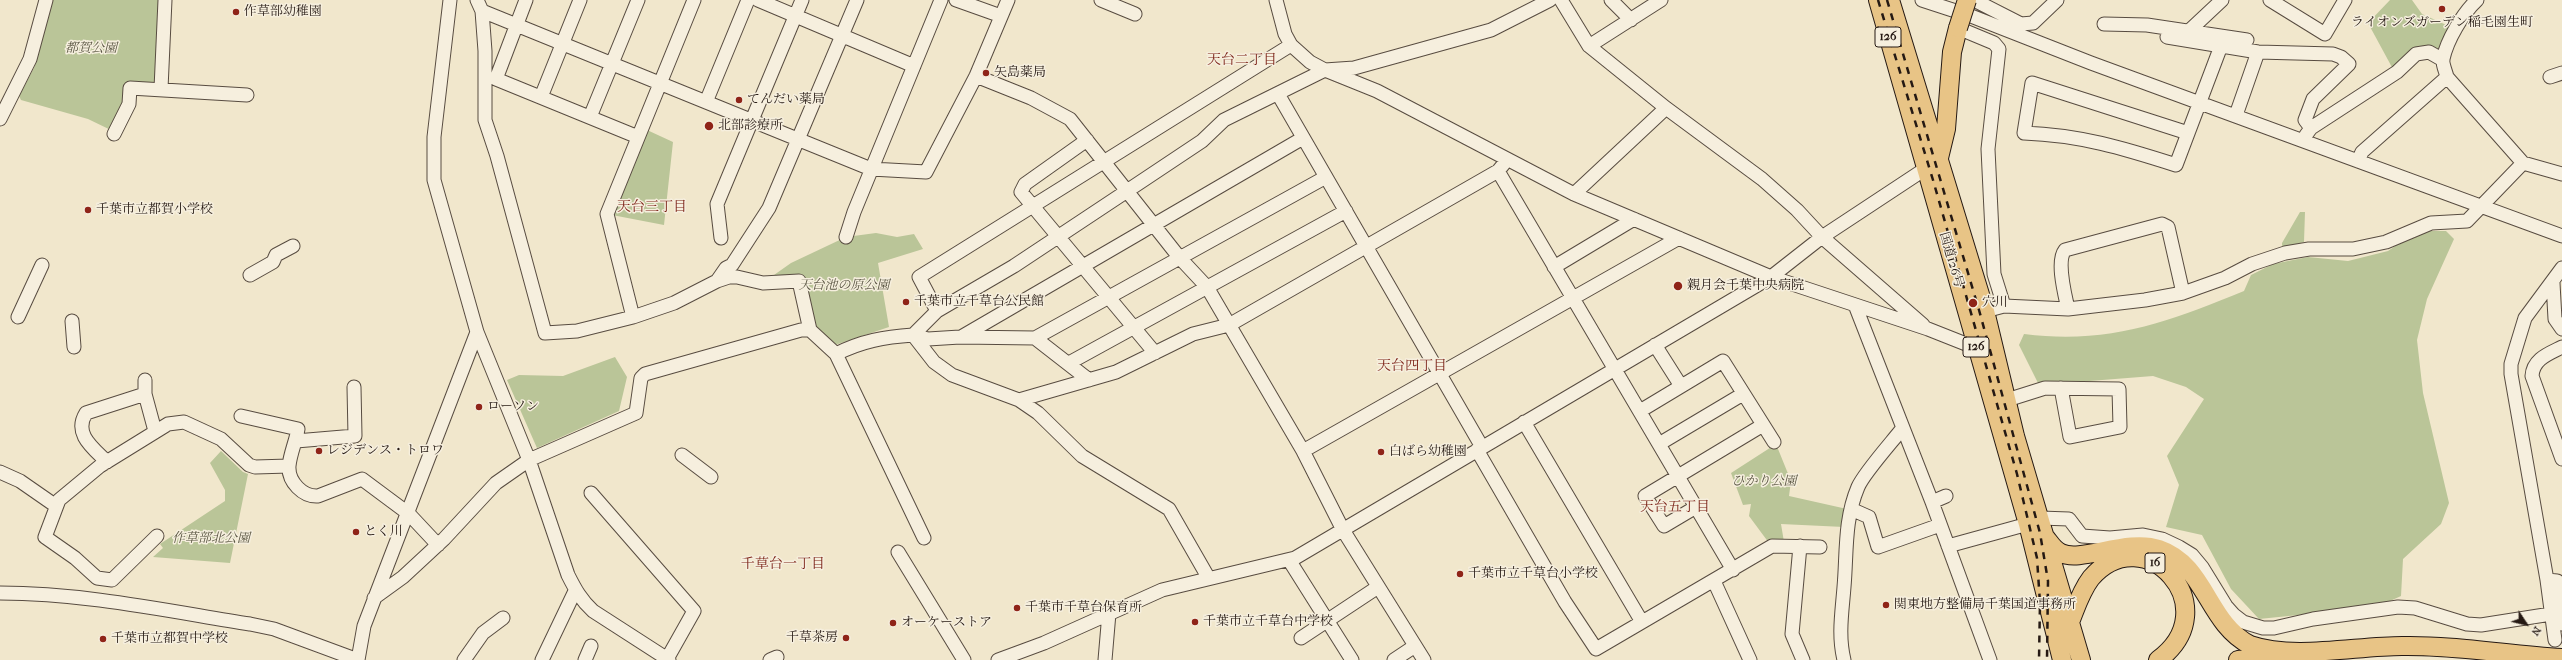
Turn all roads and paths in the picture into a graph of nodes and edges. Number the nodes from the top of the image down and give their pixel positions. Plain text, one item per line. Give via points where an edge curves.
1 (46, 0) edge
2 (165, 0) edge
3 (450, 0) edge
4 (526, 0) edge
5 (580, 0) edge
6 (638, 0) edge
7 (694, 0) edge
8 (748, 0) edge
9 (758, 0) edge
10 (802, 0) edge
11 (857, 0) edge
12 (941, 0) edge
13 (956, 0) edge
14 (1008, 0) edge
15 (1101, 0) edge
16 (1276, 0) edge
17 (1550, 0) edge
18 (1561, 0) edge
19 (1610, 0) edge
20 (1661, 0) edge
21 (1878, 0) edge
22 (1890, 0) edge
23 (1922, 0) edge
24 (1967, 0) edge
25 (1974, 0) edge
26 (2057, 0) edge
27 (2222, 0) edge
28 (2270, 0) edge
29 (2344, 0) edge
30 (2477, 0) edge
31 (479, 6) edge
32 (1135, 14) dead end
33 (795, 16) junction
34 (1001, 16) junction
35 (1631, 20) junction
36 (2104, 24) dead end
37 (516, 25) junction
38 (1958, 28) junction
39 (2190, 30) junction
40 (842, 36) junction
41 (2167, 38) dead end
42 (2248, 40) dead end
43 (562, 43) junction
44 (1291, 45) junction
45 (1589, 46) junction
46 (2221, 46) junction
47 (2258, 52) junction
48 (2443, 60) junction
49 (611, 64) junction
50 (914, 66) junction
51 (1325, 70) junction
52 (976, 76) junction
53 (2447, 78) junction
54 (660, 84) junction
55 (161, 89) junction
56 (1278, 94) junction
57 (247, 95) dead end
58 (541, 97) junction
59 (706, 102) junction
60 (2199, 103) junction
61 (1666, 108) junction
62 (2236, 115) junction
63 (590, 117) junction
64 (0, 119) edge
65 (751, 120) junction
66 (2311, 128) junction
67 (114, 134) dead end
68 (2188, 134) junction
69 (638, 136) junction
70 (1303, 138) junction
71 (2302, 139) junction
72 (798, 140) junction
73 (1087, 140) junction
74 (1939, 158) junction
75 (1507, 160) junction
76 (1104, 161) junction
77 (2358, 161) junction
78 (2523, 163) junction
79 (871, 169) junction
80 (1925, 169) junction
81 (1498, 171) junction
82 (2562, 174) edge
83 (1326, 176) junction
84 (1126, 191) junction
85 (1574, 194) junction
86 (1033, 207) junction
87 (2479, 207) junction
88 (1346, 211) junction
89 (1634, 218) junction
90 (1154, 226) junction
91 (1058, 236) junction
92 (2562, 236) edge
93 (846, 237) dead end
94 (1822, 237) junction
95 (722, 238) dead end
96 (1679, 238) junction
97 (293, 246) dead end
98 (1366, 247) junction
99 (1179, 257) junction
100 (42, 265) dead end
101 (1082, 266) junction
102 (1554, 267) junction
103 (2562, 268) edge
104 (250, 275) dead end
105 (1771, 277) junction
106 (717, 281) junction
107 (2554, 282) junction
108 (1207, 287) junction
109 (2183, 293) junction
110 (1108, 296) junction
111 (1573, 298) junction
112 (1855, 305) junction
113 (2004, 306) junction
114 (2068, 309) junction
115 (938, 311) junction
116 (1985, 311) junction
117 (18, 317) dead end
118 (633, 317) junction
119 (72, 321) dead end
120 (1229, 325) junction
121 (1133, 326) junction
122 (1928, 328) junction
123 (2562, 329) edge
124 (810, 330) junction
125 (477, 332) junction
126 (913, 335) junction
127 (960, 337) junction
128 (1035, 338) junction
129 (1655, 345) junction
130 (74, 347) dead end
131 (2562, 347) edge
132 (1976, 348) junction
133 (1155, 353) junction
134 (836, 354) junction
135 (1069, 363) junction
136 (1614, 369) junction
137 (1440, 374) junction
138 (145, 380) dead end
139 (1089, 380) junction
140 (1681, 386) junction
141 (354, 387) dead end
142 (2061, 388) junction
143 (145, 394) junction
144 (1743, 394) junction
145 (1019, 400) junction
146 (2007, 400) junction
147 (1640, 411) junction
148 (241, 416) dead end
149 (1524, 422) junction
150 (1763, 425) junction
151 (1902, 429) junction
152 (155, 431) junction
153 (296, 441) junction
154 (1774, 442) dead end
155 (1659, 444) junction
156 (1480, 448) junction
157 (1303, 451) junction
158 (682, 455) dead end
159 (2562, 459) edge
160 (529, 460) junction
161 (107, 462) junction
162 (289, 466) junction
163 (0, 472) edge
164 (1678, 476) junction
165 (711, 477) dead end
166 (591, 493) dead end
167 (1946, 496) dead end
168 (1932, 502) junction
169 (56, 506) junction
170 (1696, 507) junction
171 (1851, 509) junction
172 (409, 514) junction
173 (2034, 521) junction
174 (1940, 525) junction
175 (1344, 530) junction
176 (157, 536) dead end
177 (2045, 536) junction
178 (924, 538) dead end
179 (438, 545) junction
180 (1800, 546) junction
181 (1820, 546) dead end
182 (1948, 546) junction
183 (898, 552) dead end
184 (2090, 553) junction
185 (1289, 560) junction
186 (1733, 570) junction
187 (1208, 578) junction
188 (2547, 580) junction
189 (1714, 581) junction
190 (2058, 581) junction
191 (1378, 587) junction
192 (575, 591) junction
193 (0, 593) edge
194 (374, 598) junction
195 (1109, 613) junction
196 (2551, 614) junction
197 (503, 618) dead end
198 (2050, 620) junction
199 (1327, 621) junction
200 (1642, 622) junction
201 (2070, 622) junction
202 (2562, 624) edge
203 (1301, 638) dead end
204 (2056, 638) junction
205 (2555, 640) dead end
206 (591, 646) dead end
207 (1415, 646) junction
208 (2292, 654) junction
209 (2562, 658) edge
210 (668, 659) edge
211 (358, 660) edge
212 (464, 660) edge
213 (542, 660) edge
214 (585, 660) edge
215 (964, 660) edge
216 (998, 660) edge
217 (1105, 660) edge
218 (1352, 660) edge
219 (1394, 660) edge
220 (1424, 660) edge
221 (1750, 660) edge
222 (1803, 660) edge
223 (1844, 660) edge
224 (1990, 660) edge
225 (2050, 660) edge
226 (2062, 660) edge
227 (2081, 660) edge
228 (2158, 660) edge
229 (2238, 660) edge

1 - 64 street via 30,58
2 - 55 street
3 - 125 street via 434,136 434,180
4 - 37 street
5 - 43 street
6 - 49 street
7 - 54 street
8 - 59 street
9 - 33 street
10 - 33 street
11 - 40 street
12 - 50 street
13 - 34 street
14 - 34 street
15 - 32 street
16 - 44 street via 1285,34
17 - 51 street via 1491,30 1354,68
18 - 45 street
19 - 35 street
20 - 35 street
21 - 80 highway, 国道126号 / 126
22 - 74 highway, 国道126号 / 126
23 - 60 street via 1971,16
24 - 38 highway, bridge
25 - 26 street via 2021,24 2033,23
27 - 39 street
28 - 29 street via 2325,34
30 - 48 street via 2456,30
31 - 37 street
31 - 118 street via 486,51 485,120 502,170 545,333 577,331
33 - 40 street
33 - 65 street
34 - 52 street
35 - 45 street
36 - 39 street
37 - 43 street
37 - 58 street via 496,79
38 - 74 highway via 1952,52 1946,129
38 - 113 street via 1994,43 1999,49 1988,149 1994,274
39 - 42 street
40 - 50 street
40 - 72 street
41 - 46 street
43 - 49 street
43 - 58 street
44 - 51 street via 1304,58
44 - 76 street
45 - 61 street
46 - 47 street
46 - 60 street
47 - 62 street
47 - 66 street via 2333,54 2348,64 2313,99 2305,120
48 - 53 street
48 - 66 street via 2429,52 2416,54 2397,72
49 - 54 street
49 - 63 street
50 - 79 street
51 - 56 street
51 - 75 street via 1377,92
52 - 73 street via 1031,98 1070,119
52 - 79 street via 926,172
53 - 77 street via 2362,152
53 - 78 street
54 - 59 street
54 - 69 street
55 - 57 street via 189,93
55 - 67 street via 130,88 129,104
56 - 70 street
56 - 84 street via 1224,120 1202,141
58 - 63 street
59 - 65 street
60 - 62 street
60 - 68 street
61 - 85 street
61 - 94 street via 1762,179 1797,210
62 - 71 street
63 - 69 street
65 - 72 street
65 - 95 street via 717,204
66 - 71 street
68 - 68 street via 2176,165 2062,134 2024,133 2032,83
69 - 118 street via 607,214
70 - 83 street
70 - 90 street via 1231,181 1216,187
71 - 77 street
72 - 79 street
72 - 106 street via 769,208 732,265 726,268
73 - 76 street
73 - 86 street via 1025,184 1021,192
74 - 116 highway, 国道126号 / 126
75 - 81 street
75 - 85 street
76 - 84 street
76 - 86 street
77 - 87 street
78 - 82 street
78 - 87 street
79 - 93 street
80 - 94 street
80 - 132 highway, 国道126号 / 126
81 - 98 street
81 - 102 street
83 - 88 street
83 - 99 street
84 - 90 street
84 - 91 street
85 - 89 street
86 - 91 street
86 - 115 street via 919,277
87 - 92 street
87 - 109 street via 2467,221 2431,223 2386,242 2353,249 2309,249 2285,253
88 - 98 street
88 - 108 street
89 - 96 street
89 - 102 street
90 - 99 street
90 - 101 street
91 - 101 street
91 - 115 street via 1014,266
94 - 105 street
94 - 122 street
96 - 105 street
96 - 111 street
97 - 104 street via 276,255 273,262
98 - 120 street
98 - 137 street
99 - 108 street
99 - 110 street
100 - 117 street
101 - 110 street
101 - 127 street
102 - 111 street
103 - 107 street
105 - 112 street
105 - 129 street
106 - 118 street via 674,304
106 - 124 street via 737,277 763,283 799,281
107 - 123 street via 2555,319
107 - 188 street via 2525,318 2511,364
108 - 120 street
108 - 121 street
109 - 114 street
109 - 114 street via 2168,227 2162,224 2068,248 2062,254 2061,277
110 - 121 street
110 - 128 street
111 - 136 street
111 - 137 street
112 - 122 street
112 - 151 street
113 - 114 street
113 - 116 street
115 - 126 street
116 - 146 highway, 国道126号 / 126
119 - 130 street
120 - 133 street via 1193,334
120 - 157 street
121 - 133 street
121 - 135 street
122 - 132 street
124 - 134 street
124 - 160 street via 801,330 645,374 641,378 636,413
125 - 160 street
125 - 172 street
126 - 127 street via 928,339
126 - 134 street via 880,337
126 - 145 street via 934,362 952,375
127 - 128 street
128 - 135 street
129 - 136 street
129 - 140 street
131 - 159 street via 2538,360 2532,369 2532,376
132 - 173 highway, 国道126号 / 126
133 - 139 street via 1116,372
134 - 178 street
135 - 139 street
136 - 147 street
136 - 149 street
137 - 156 street
137 - 157 street
138 - 143 street
139 - 145 street
140 - 144 street via 1722,361
140 - 147 street
141 - 153 street via 355,436
142 - 142 street via 2119,389 2120,427 2070,437
142 - 146 street via 2045,388
143 - 152 street
143 - 161 street via 86,413 81,420 84,440
144 - 150 street
144 - 155 street
145 - 187 street via 1038,413 1082,456 1169,509
146 - 173 highway, 国道126号 / 126
147 - 155 street
148 - 153 street via 298,429
149 - 156 street
149 - 200 street
150 - 154 street
150 - 164 street
151 - 168 street
151 - 171 street via 1858,486
152 - 161 street
152 - 162 street via 168,424 184,422 221,439 249,465
153 - 162 street
155 - 164 street
156 - 175 street
156 - 200 street via 1565,602 1596,648
157 - 175 street
158 - 165 street
160 - 179 street via 496,483
160 - 192 street
161 - 169 street via 59,500
162 - 172 street via 296,486 311,497 362,479
163 - 169 street via 20,481
164 - 170 street
164 - 170 street via 1645,496 1664,526
166 - 210 street via 694,611
167 - 168 street
168 - 174 street
169 - 176 street via 45,537 75,558 97,578 112,580
170 - 186 street
171 - 174 street via 1869,517 1878,547
171 - 223 street via 1846,534 1839,634
172 - 179 street
172 - 194 street
173 - 177 highway, 国道126号 / 126
173 - 182 street
173 - 196 street via 2069,520 2082,536 2110,538 2143,535 2162,539 2192,555 2226,606 2243,622 2263,628 2398,607 2415,608 2467,624 2481,625
173 - 198 highway, 国道126号 / 126
174 - 182 street
175 - 185 street
175 - 191 street
177 - 184 highway via 2061,553
177 - 190 highway, 国道126号 / 126
179 - 194 street via 403,577
180 - 181 street
180 - 186 street via 1772,546
180 - 222 street via 1792,634
182 - 224 street
183 - 215 street
184 - 190 highway via 2074,562
184 - 208 highway via 2115,547 2144,546 2171,554 2184,562 2196,576 2219,617 2232,633 2269,652
185 - 187 street
185 - 199 street
186 - 189 street
187 - 195 street via 1162,590
188 - 196 street
188 - 202 street via 2557,581
189 - 200 street
189 - 221 street
190 - 198 highway via 2052,600
190 - 201 highway, 国道126号 / 126
191 - 199 street
191 - 207 street
192 - 210 street via 582,602 593,611
192 - 213 street
193 - 211 street via 48,594 99,600 250,624 274,629
194 - 211 street via 360,639
195 - 216 street
195 - 217 street
196 - 205 street
197 - 212 street via 483,633
198 - 204 highway, 国道126号 / 126
199 - 203 street
199 - 218 street
201 - 227 highway, 国道126号
201 - 228 highway, 16 via 2085,588 2100,570 2118,560 2151,561 2170,573 2183,592 2185,603 2182,631 2174,646
204 - 225 highway
204 - 226 highway, 国道126号 / 126
206 - 214 street
207 - 219 street
207 - 220 street
208 - 209 highway via 2402,646
208 - 229 highway

